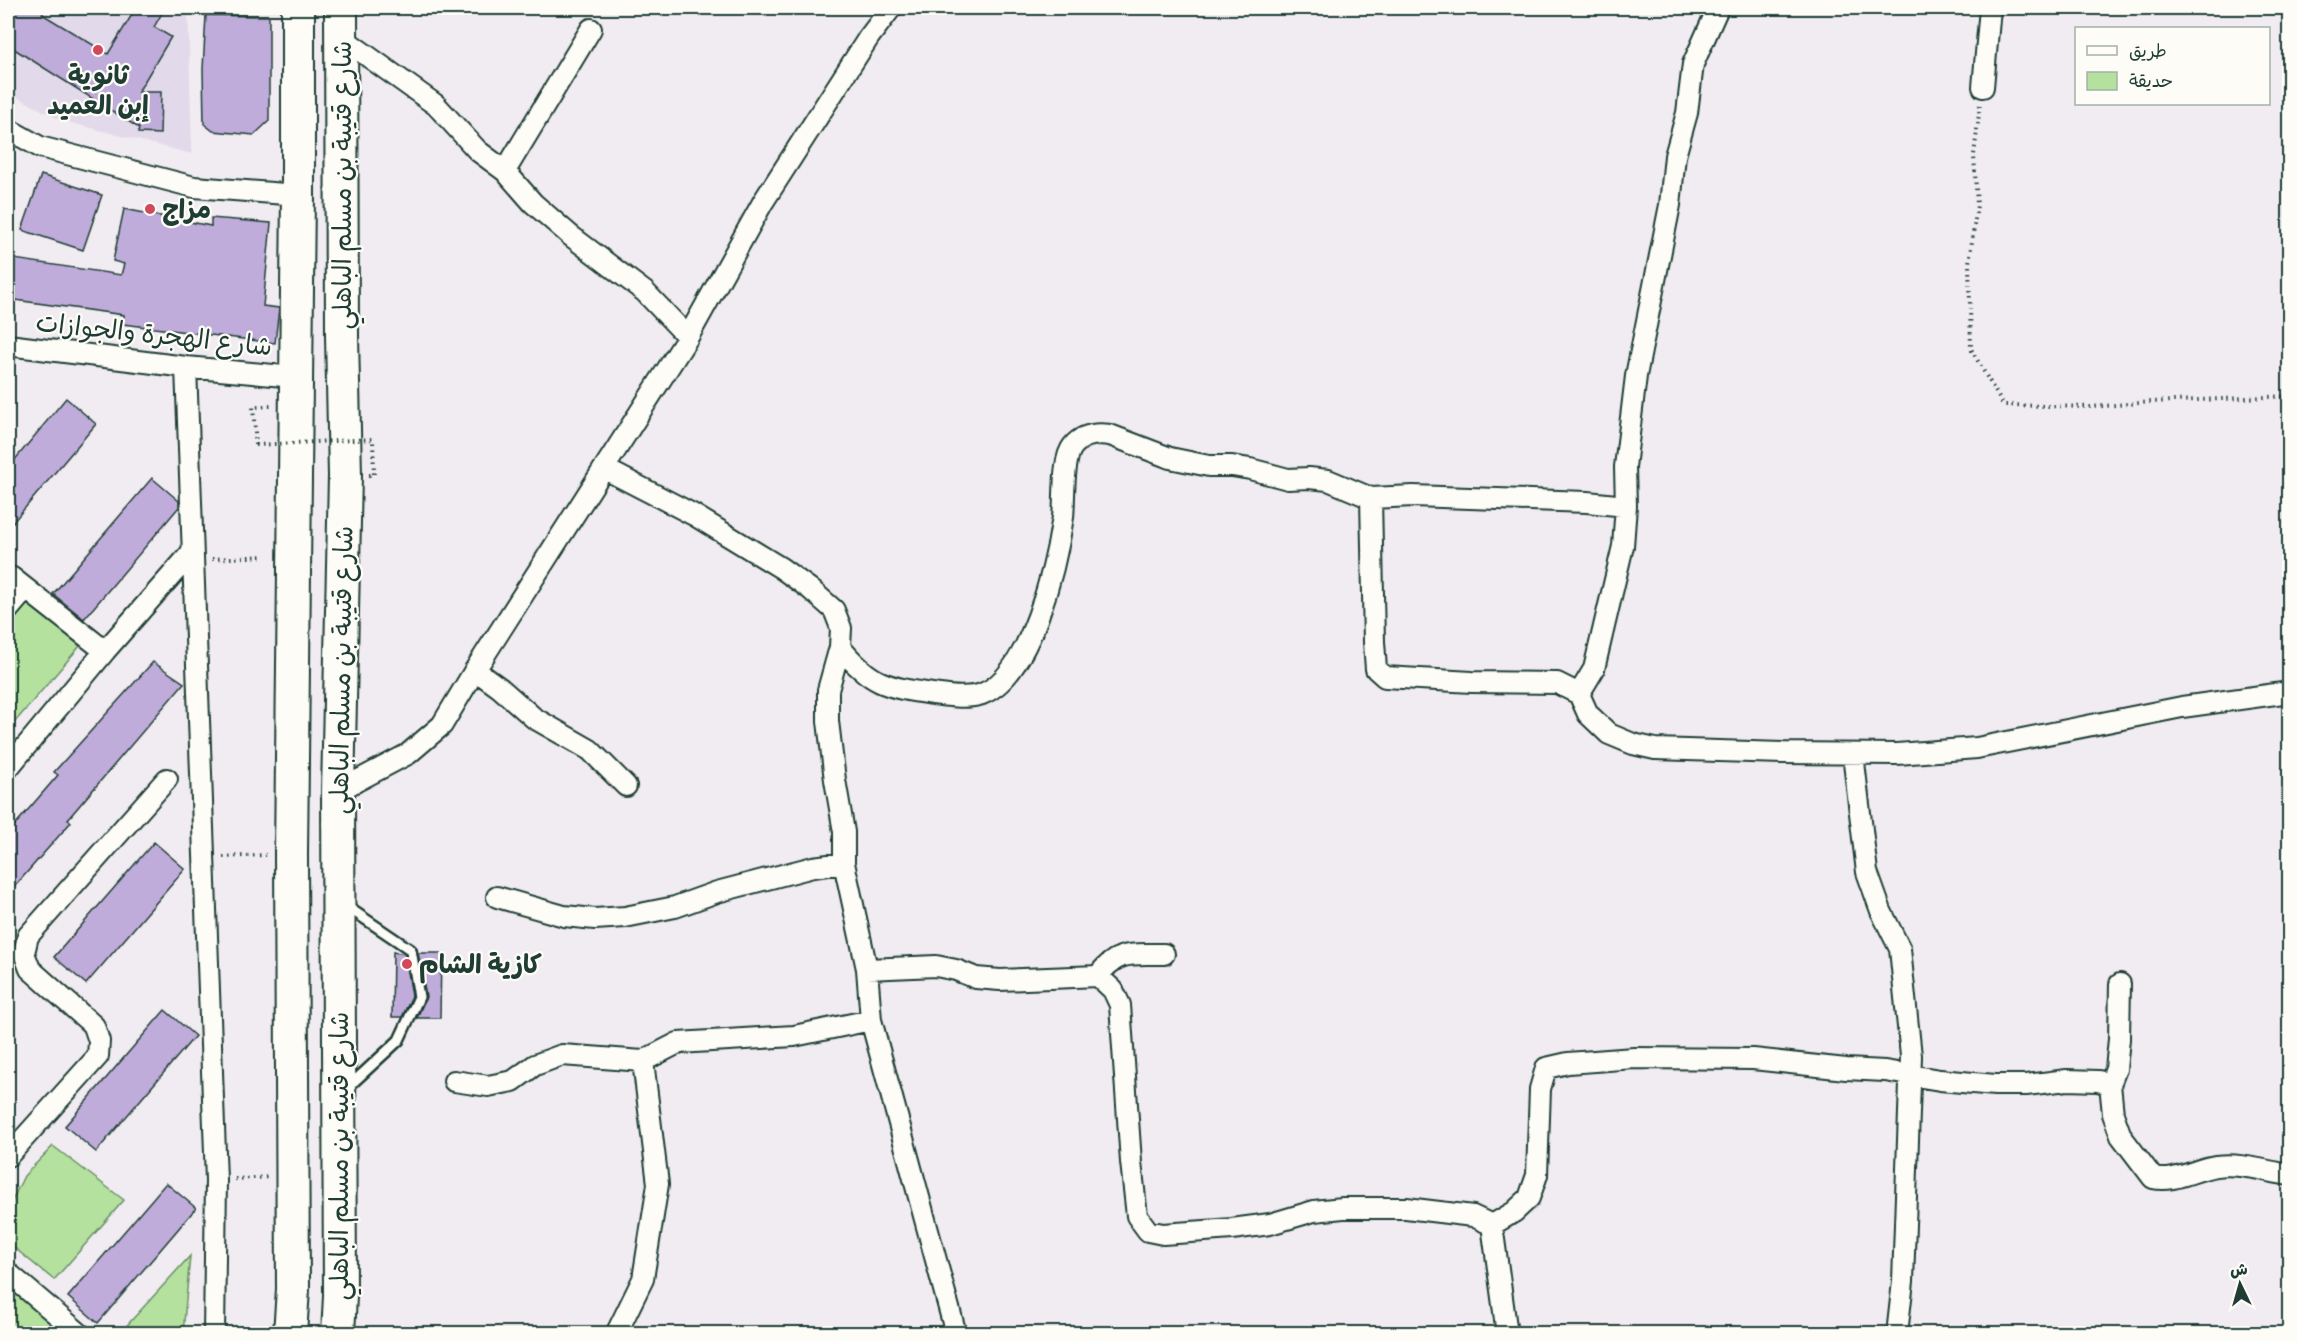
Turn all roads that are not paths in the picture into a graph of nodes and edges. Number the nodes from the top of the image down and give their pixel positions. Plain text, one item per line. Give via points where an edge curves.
1 (298, 8) edge
2 (891, 8) edge
3 (1718, 8) edge
4 (1990, 8) edge
5 (341, 22) edge
6 (591, 29) dead end
7 (1983, 87) road end
8 (8, 129) edge
9 (505, 171) junction
10 (298, 195) junction
11 (688, 337) junction
12 (8, 345) edge
13 (186, 367) junction
14 (295, 377) junction
15 (605, 469) junction
16 (1371, 498) junction
17 (1626, 506) junction
18 (193, 556) junction
19 (8, 609) edge
20 (840, 647) junction
21 (105, 651) junction
22 (475, 670) junction
23 (2289, 692) edge
24 (1579, 694) junction
25 (1853, 754) junction
26 (10, 761) edge
27 (166, 779) dead end
28 (626, 786) dead end
29 (338, 791) junction
30 (844, 863) junction
31 (496, 897) dead end
32 (339, 901) junction
33 (1164, 954) dead end
34 (867, 969) junction
35 (1098, 976) junction
36 (2120, 984) dead end
37 (871, 1020) junction
38 (643, 1061) junction
39 (1912, 1076) junction
40 (454, 1081) dead end
41 (2110, 1084) junction
42 (339, 1096) junction
43 (8, 1156) edge
44 (2289, 1175) edge
45 (1492, 1225) junction
46 (8, 1273) edge
47 (80, 1334) edge
48 (214, 1334) edge
49 (290, 1334) edge
50 (338, 1334) edge
51 (616, 1334) edge
52 (956, 1334) edge
53 (1507, 1334) edge
54 (1897, 1334) edge

1 - 10 main road, شارع قتيبة بن مسلم الباهلي
2 - 11 street via 763,202
3 - 17 street via 1693,64 1687,113 1675,156 1670,205 1636,375 1624,467
4 - 7 street
5 - 9 street via 436,105 478,151
5 - 29 main road, شارع قتيبة بن مسلم الباهلي via 345,476
6 - 9 street
8 - 10 street via 40,147 194,187
9 - 11 street via 546,214 645,292
10 - 14 main road, شارع قتيبة بن مسلم الباهلي
11 - 15 street
12 - 13 street, شارع الهجرة والجوازات
13 - 14 street, شارع الهجرة والجوازات
13 - 18 street
14 - 49 main road, شارع قتيبة بن مسلم الباهلي
15 - 20 street via 694,515 810,589 834,610 841,628
15 - 22 street
16 - 17 street via 1413,496
16 - 20 street via 1328,480 1288,479 1232,466 1209,466 1170,458 1110,435 1085,436 1068,455 1063,518 1045,595 1020,658 1001,681 984,693 966,697 893,688 869,677
16 - 24 street via 1374,642 1376,669 1384,677 1557,683
17 - 24 street via 1623,546 1603,634 1594,669
18 - 21 street
18 - 48 street via 216,1180
19 - 21 street via 18,583
20 - 30 street via 828,690 828,721 844,832
21 - 26 street
22 - 28 street via 534,718 590,750
22 - 29 street via 442,725 408,754
23 - 25 street via 2182,707 1977,748
24 - 25 street via 1588,714 1609,734 1633,744 1678,750
25 - 39 street via 1867,872 1900,949
27 - 43 street via 28,936 24,953 30,969 94,1026 98,1056
29 - 32 main road, شارع قتيبة بن مسلم الباهلي
30 - 31 street via 813,867 675,907 625,917 564,916
30 - 34 street
32 - 42 main road, شارع قتيبة بن مسلم الباهلي
32 - 42 lane via 411,950 419,997 399,1040
33 - 35 street via 1118,957 1108,962
34 - 35 street via 936,966 976,978 1000,980
34 - 37 street
35 - 45 street via 1113,990 1120,1005 1137,1216 1148,1232 1233,1229 1343,1208 1406,1208 1473,1216
36 - 41 street via 2116,1069
37 - 38 street via 794,1036 678,1043
37 - 52 street
38 - 40 street via 562,1055 535,1065 513,1081 488,1086
38 - 51 street via 658,1184 643,1279
39 - 41 street via 1995,1085 2067,1080
39 - 45 street via 1753,1059 1634,1058 1546,1068 1540,1089 1535,1182 1529,1198
39 - 54 street
41 - 44 street via 2121,1136 2153,1178 2166,1181 2214,1166 2237,1164
42 - 50 main road, شارع قتيبة بن مسلم الباهلي
45 - 53 street
46 - 47 street

